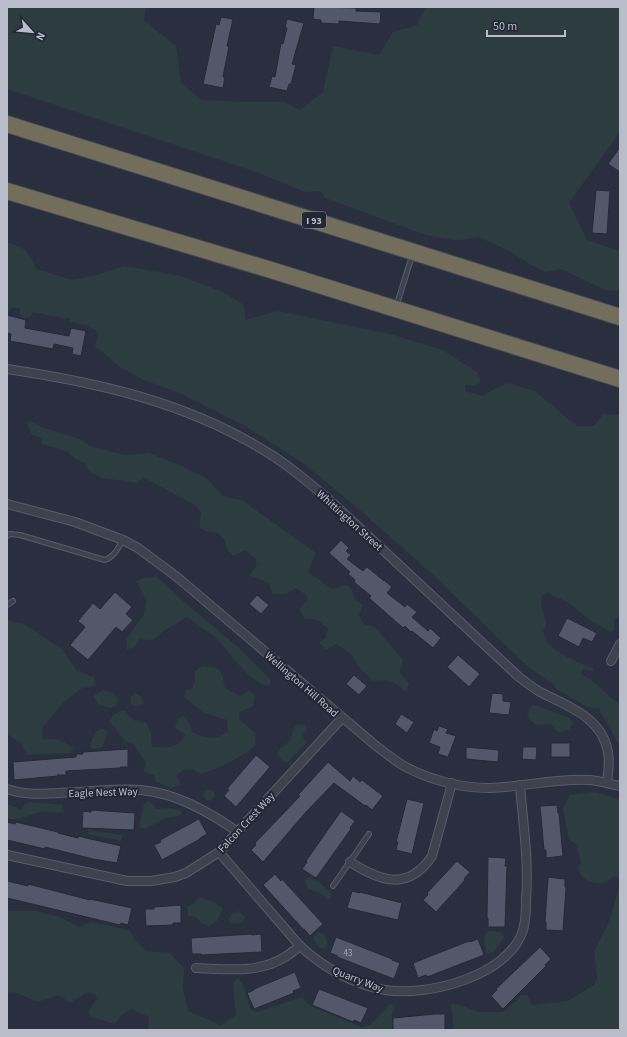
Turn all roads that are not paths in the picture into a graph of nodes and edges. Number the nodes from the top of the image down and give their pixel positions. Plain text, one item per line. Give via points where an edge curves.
1 (7, 124) edge
2 (12, 194) edge
3 (413, 252) junction
4 (395, 309) junction
5 (620, 317) edge
6 (7, 369) edge
7 (620, 379) edge
8 (7, 504) edge
9 (7, 536) edge
10 (123, 540) junction
11 (13, 601) dead end
12 (7, 605) edge
13 (620, 644) edge
14 (611, 661) dead end
15 (342, 718) junction
16 (452, 783) junction
17 (607, 783) junction
18 (520, 785) junction
19 (620, 786) edge
20 (7, 789) edge
21 (238, 832) junction
22 (369, 834) dead end
23 (219, 852) junction
24 (7, 855) edge
25 (350, 862) junction
26 (333, 886) dead end
27 (300, 946) junction
28 (196, 968) dead end

1 - 3 highway, I 93
2 - 4 highway
3 - 4 lane
3 - 5 highway, I 93
4 - 7 highway
6 - 17 street, Whittington Street via 92,384 147,398 205,420 272,455 335,505 520,677 542,692 574,708 593,723 601,732 608,752
8 - 10 street, Wellington Hill Road via 75,522
9 - 10 lane via 20,535 105,560 114,554
10 - 15 street, Wellington Hill Road via 177,577
11 - 12 lane
13 - 14 street
15 - 16 street, Wellington Hill Road via 374,745 405,766
15 - 21 street, Falcon Crest Way
16 - 18 street, Wellington Hill Road via 490,788
16 - 25 street via 432,856 418,872 410,878 392,880 372,874
17 - 18 street, Wellington Hill Road via 572,780
17 - 19 street, Wellington Hill Road
18 - 27 street, Quarry Way via 527,870 525,919 519,939 496,965 440,987 392,991 340,974 319,962
20 - 21 street, Eagle Nest Way via 36,794 128,789 155,792 197,807
21 - 23 street, Falcon Crest Way
22 - 25 lane
23 - 24 street, Falcon Crest Way via 186,873 151,882 109,878
23 - 27 street, Quarry Way
25 - 26 lane
27 - 28 street via 285,958 261,967 240,970

